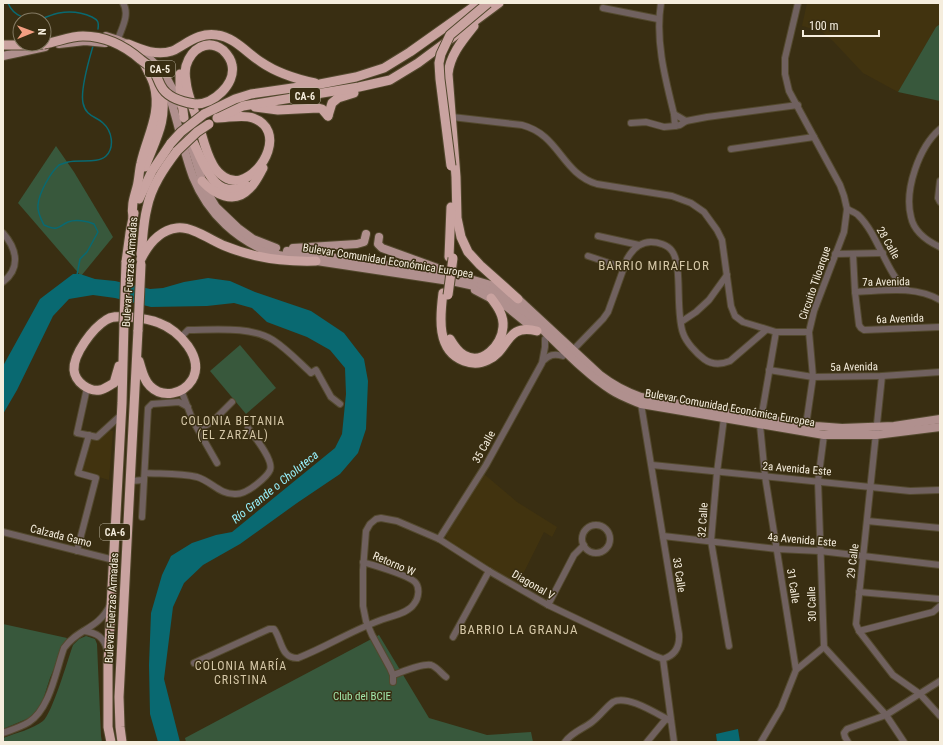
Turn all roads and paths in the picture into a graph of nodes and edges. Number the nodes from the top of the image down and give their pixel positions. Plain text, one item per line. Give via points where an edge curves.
1 (123, 3) edge
2 (479, 3) edge
3 (488, 3) edge
4 (499, 3) edge
5 (661, 3) edge
6 (798, 3) edge
7 (603, 8) dead end
8 (482, 16) junction
9 (658, 19) junction
10 (118, 39) junction
11 (52, 40) edge
12 (52, 41) edge
13 (128, 44) junction
14 (3, 56) edge
15 (145, 65) junction
16 (378, 83) junction
17 (320, 84) junction
18 (162, 88) junction
19 (243, 106) junction
20 (798, 106) junction
21 (204, 114) junction
22 (674, 114) junction
23 (219, 117) junction
24 (452, 117) junction
25 (184, 118) junction
26 (686, 121) junction
27 (631, 123) dead end
28 (675, 126) junction
29 (940, 129) edge
30 (187, 130) junction
31 (814, 137) junction
32 (731, 149) dead end
33 (255, 171) junction
34 (202, 181) junction
35 (940, 181) edge
36 (137, 186) junction
37 (456, 195) junction
38 (940, 202) edge
39 (847, 210) junction
40 (133, 217) junction
41 (3, 233) edge
42 (366, 234) dead end
43 (598, 236) dead end
44 (379, 237) dead end
45 (639, 245) junction
46 (940, 247) edge
47 (278, 249) junction
48 (883, 253) junction
49 (835, 254) junction
50 (853, 254) junction
51 (588, 256) dead end
52 (451, 258) junction
53 (141, 261) junction
54 (316, 261) junction
55 (624, 268) junction
56 (728, 275) junction
57 (456, 279) junction
58 (3, 282) edge
59 (907, 290) junction
60 (855, 292) junction
61 (446, 294) junction
62 (491, 298) junction
63 (518, 299) junction
64 (940, 300) edge
65 (680, 322) junction
66 (124, 324) junction
67 (503, 327) junction
68 (940, 327) edge
69 (766, 330) junction
70 (537, 331) junction
71 (776, 332) junction
72 (809, 332) junction
73 (514, 333) junction
74 (181, 337) junction
75 (545, 339) junction
76 (573, 350) junction
77 (137, 354) junction
78 (563, 356) junction
79 (577, 362) junction
80 (542, 363) junction
81 (769, 370) junction
82 (940, 372) edge
83 (882, 376) junction
84 (813, 377) junction
85 (87, 388) junction
86 (181, 390) junction
87 (232, 402) dead end
88 (340, 404) dead end
89 (642, 404) junction
90 (188, 407) junction
91 (121, 415) junction
92 (724, 418) junction
93 (940, 419) edge
94 (761, 422) junction
95 (806, 425) junction
96 (940, 427) edge
97 (248, 428) dead end
98 (199, 430) junction
99 (876, 431) junction
100 (89, 435) junction
101 (824, 435) junction
102 (217, 463) dead end
103 (652, 465) junction
104 (717, 472) junction
105 (765, 476) junction
106 (145, 477) junction
107 (131, 481) junction
108 (818, 481) junction
109 (870, 486) junction
110 (940, 490) edge
111 (142, 517) dead end
112 (868, 521) junction
113 (940, 528) edge
114 (3, 532) edge
115 (663, 536) junction
116 (440, 539) junction
117 (711, 541) junction
118 (584, 545) junction
119 (777, 549) junction
120 (77, 551) junction
121 (820, 551) junction
122 (864, 556) junction
123 (114, 560) junction
124 (364, 562) junction
125 (940, 562) edge
126 (940, 565) edge
127 (489, 571) junction
128 (859, 592) junction
129 (937, 599) edge
130 (111, 602) junction
131 (548, 605) junction
132 (940, 606) edge
133 (933, 612) junction
134 (368, 624) junction
135 (84, 631) junction
136 (859, 631) junction
137 (453, 637) dead end
138 (729, 646) dead end
139 (824, 647) junction
140 (663, 659) junction
141 (108, 662) junction
142 (194, 663) dead end
143 (796, 670) junction
144 (446, 678) dead end
145 (940, 681) edge
146 (920, 694) junction
147 (886, 715) junction
148 (940, 716) edge
149 (668, 720) junction
150 (3, 733) edge
151 (110, 742) edge
152 (122, 742) edge
153 (565, 742) edge
154 (648, 742) edge
155 (674, 742) edge
156 (761, 742) edge
157 (848, 742) edge
158 (904, 742) edge

1 - 10 street via 126,15
2 - 17 highway, Bulevar Fuerzas Armadas via 384,68
3 - 52 highway, bridge via 450,35 439,63 450,166
4 - 8 highway, Bulevar Fuerzas Armadas
5 - 9 street
6 - 20 street, Circuito Tiloarque via 785,58 785,74 789,91
7 - 9 street
8 - 16 highway, Bulevar Fuerzas Armadas via 418,63 390,80
8 - 24 highway via 458,45 448,66
9 - 22 street via 658,34
10 - 11 main road, Bulevar Comunidad Económica Europea / CA-5 via 81,33
10 - 13 main road, Bulevar Comunidad Económica Europea / CA-5
12 - 18 highway, bridge via 82,36 121,45 153,69
13 - 17 highway via 152,53 162,53 173,51 200,36 218,35 229,38 281,73
13 - 25 main road, Bulevar Comunidad Económica Europea / CA-5 via 147,56 162,72 174,90
14 - 15 main road, Bulevar Comunidad Económica Europea / CA-5 via 85,41 117,47
15 - 36 highway via 153,83 157,104 153,126 140,163
15 - 54 main road, Bulevar Comunidad Económica Europea via 165,89 171,101 193,176 212,212 234,233 260,248 276,254
16 - 19 highway, Bulevar Fuerzas Armadas / CA-6
16 - 19 highway via 369,91 338,98 332,103 328,116 318,108 278,110
17 - 21 highway, Bulevar Fuerzas Armadas / CA-6 via 242,96
18 - 33 highway, bridge via 182,102 195,104 204,103 218,95 232,77 232,62 227,53 212,44 205,45 192,54 185,72 189,95 202,135 213,165 219,172 226,178 240,180
18 - 36 highway via 162,123
19 - 23 highway, Bulevar Fuerzas Armadas / CA-6
20 - 26 street
20 - 31 street, Circuito Tiloarque
21 - 25 highway via 224,97 238,76 235,56 220,43 212,40 193,47 181,68 180,88
21 - 40 highway, Bulevar Fuerzas Armadas / CA-6, bridge via 181,132 157,162 140,194
22 - 26 street
22 - 28 street
23 - 33 highway via 252,118 264,125 268,131 270,146 268,154
23 - 34 highway via 253,113 263,118 274,136 273,151 250,188 242,194 225,197 211,190
23 - 53 highway, Bulevar Fuerzas Armadas / CA-6, bridge via 197,132 177,152 156,182 147,206
24 - 37 highway
24 - 56 street, Circuito Tiloarque via 528,126 545,136 572,170 586,181 672,196 691,203 704,212 717,230 722,240
25 - 30 main road, Bulevar Comunidad Económica Europea / CA-5
26 - 28 street
27 - 28 street via 646,122 664,127
29 - 46 street via 921,154 910,199 911,218 917,230 928,241
30 - 33 highway via 213,181 223,190 240,189 249,182
30 - 34 main road, Bulevar Comunidad Económica Europea / CA-5
31 - 32 street
31 - 39 street, Circuito Tiloarque via 840,185
34 - 47 main road, Bulevar Comunidad Económica Europea via 216,207 238,228 253,239
35 - 38 street
36 - 40 highway via 132,203
37 - 52 highway via 455,237
37 - 63 highway via 461,237 468,252
39 - 48 street, 28 Calle via 858,214
39 - 49 street, Circuito Tiloarque via 844,232
40 - 66 highway, Bulevar Fuerzas Armadas / CA-6, bridge via 126,262
41 - 58 street via 16,258 13,272
42 - 47 main road via 364,242 357,244
43 - 45 street
44 - 57 main road via 378,244 382,248
45 - 55 street via 632,251
45 - 65 street via 655,242 673,251 677,266
47 - 57 main road, Bulevar Comunidad Económica Europea
48 - 50 street
48 - 59 street, 28 Calle via 901,285
49 - 50 street
49 - 72 street, Circuito Tiloarque
50 - 60 street
51 - 55 street
52 - 61 highway, bridge
53 - 54 highway via 152,241 177,228 184,228 253,255 281,260
53 - 77 highway, Bulevar Fuerzas Armadas / CA-6, bridge
54 - 57 main road, Bulevar Comunidad Económica Europea
55 - 76 street via 608,312
56 - 65 street via 705,305
56 - 69 street, Circuito Tiloarque via 731,306 735,316 739,321
57 - 62 main road
57 - 63 main road, Bulevar Comunidad Económica Europea via 491,284
57 - 79 main road, Bulevar Comunidad Económica Europea via 489,290 514,305
59 - 60 street, 7a Avenida
59 - 64 street, 7a Avenida
60 - 68 street, 6a Avenida via 859,325 864,330
61 - 67 highway via 445,325 448,337 463,355 470,358 481,357 492,351 500,340
61 - 73 highway via 441,310 441,329 447,346 461,360 477,364 488,361
62 - 67 highway via 498,307
62 - 70 main road
63 - 76 main road, Bulevar Comunidad Económica Europea
65 - 69 street via 686,339 700,356 720,364 730,361
66 - 85 highway via 119,368 114,383 101,390
66 - 91 highway, Bulevar Fuerzas Armadas / CA-6
67 - 73 highway
69 - 71 street, Circuito Tiloarque
70 - 73 highway via 528,329
70 - 75 main road
71 - 72 street, Circuito Tiloarque
71 - 81 street, 31 Calle
72 - 84 street
74 - 85 highway via 161,323 144,318 116,316 106,319 83,344 76,358 76,376
74 - 86 highway via 194,358 195,368 192,379
74 - 88 street via 188,330 231,330 260,334 273,340 311,373 316,370 331,397
75 - 78 main road
75 - 80 street, 35 Calle
76 - 94 main road, Bulevar Comunidad Económica Europea via 614,385 641,397
77 - 86 highway via 144,377 156,391 165,394
77 - 107 highway, Bulevar Fuerzas Armadas / CA-6
78 - 79 main road
78 - 80 street via 550,355
79 - 89 main road, Bulevar Comunidad Económica Europea via 611,390
80 - 116 street, 35 Calle via 486,465
81 - 84 street, 5a Avenida
81 - 94 street, 31 Calle
82 - 83 street, 5a Avenida
83 - 84 street, 5a Avenida
83 - 99 street, 29 Calle
84 - 95 street
85 - 100 street via 77,433
86 - 90 street
87 - 98 street via 214,420
89 - 92 main road, Bulevar Comunidad Económica Europea
89 - 103 street, 33 Calle
90 - 98 street
90 - 106 street via 179,402 150,405 148,408
91 - 100 street via 97,437
91 - 123 highway, Bulevar Fuerzas Armadas / CA-6
92 - 94 main road, Bulevar Comunidad Económica Europea
92 - 104 street, 32 Calle
93 - 99 main road, Bulevar Comunidad Económica Europea
94 - 95 main road, Bulevar Comunidad Económica Europea
94 - 101 main road, Bulevar Comunidad Económica Europea
94 - 105 street, 31 Calle
95 - 99 main road, Bulevar Comunidad Económica Europea
96 - 99 main road, Bulevar Comunidad Económica Europea
97 - 106 street via 271,465 263,479 247,491 237,495 227,493 198,477
98 - 102 street
99 - 101 main road, Bulevar Comunidad Económica Europea
99 - 109 street, 29 Calle
100 - 120 street via 78,473 96,478
101 - 108 street, 30 Calle
103 - 104 street, 2a Avenida Este
103 - 115 street, 33 Calle
104 - 105 street, 2a Avenida Este
104 - 117 street, 32 Calle
105 - 108 street, 2a Avenida Este
105 - 119 street, 31 Calle
106 - 107 street
106 - 111 street
107 - 152 highway, Bulevar Fuerzas Armadas / CA-6 via 119,697
108 - 109 street, 2a Avenida Este
108 - 121 street, 30 Calle
109 - 110 street, 2a Avenida Este via 910,491
109 - 112 street, 29 Calle
112 - 113 street
112 - 122 street, 29 Calle
114 - 120 street, Calzada Gamo
115 - 117 street, 4a Avenida Este
115 - 140 street, 33 Calle via 679,639 674,653
116 - 124 street, Diagonal V via 397,521 376,519 366,531
116 - 127 street, Diagonal V
117 - 119 street, 4a Avenida Este
117 - 138 street, 32 Calle
118 - 118 street via 590,551 603,551 610,540 608,532 601,526 592,526 584,532
118 - 131 street via 574,555
119 - 121 street, 4a Avenida Este
119 - 143 street, 31 Calle
120 - 123 street, Calzada Gamo
121 - 122 street, 4a Avenida Este
121 - 139 street, 30 Calle
122 - 126 street, 4a Avenida Este
122 - 128 street, 29 Calle
123 - 130 highway, Bulevar Fuerzas Armadas / CA-6
124 - 134 street via 363,606
124 - 134 street, Retorno W via 414,581 418,587 414,604 407,610
125 - 126 street
127 - 131 street, Diagonal V
127 - 137 street
128 - 129 street
128 - 136 street, 29 Calle via 856,624
129 - 133 street
130 - 135 street via 101,619
130 - 141 highway, Bulevar Fuerzas Armadas / CA-6
131 - 140 street, Diagonal V
132 - 133 street
133 - 136 street
134 - 142 street, Retorno W via 298,658 288,656 274,629 269,629
134 - 144 street via 393,679 429,664
135 - 141 street via 98,634 102,638 107,649
135 - 150 street via 64,648 46,703 40,713 29,722
136 - 146 street via 893,675
139 - 143 street
139 - 147 street
140 - 149 street
141 - 151 highway, Bulevar Fuerzas Armadas / CA-6
143 - 156 street via 781,708
145 - 146 street
146 - 147 street
146 - 148 street
147 - 157 street via 848,729 844,733
147 - 158 street
149 - 153 street via 630,701 620,700 613,702 600,716 572,734
149 - 154 street
149 - 155 street

